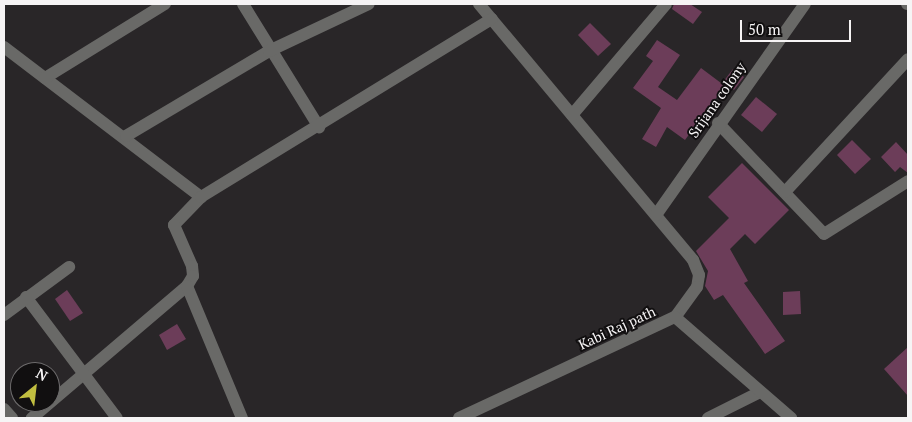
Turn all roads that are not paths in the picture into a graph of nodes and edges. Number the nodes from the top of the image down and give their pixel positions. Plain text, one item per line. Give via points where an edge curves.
1 (165, 4) edge
2 (243, 4) edge
3 (369, 4) edge
4 (479, 4) edge
5 (666, 4) edge
6 (805, 4) edge
7 (492, 19) junction
8 (4, 47) edge
9 (269, 51) junction
10 (908, 59) edge
11 (45, 78) junction
12 (572, 115) junction
13 (718, 123) junction
14 (319, 127) junction
15 (126, 136) junction
16 (908, 181) edge
17 (785, 192) junction
18 (202, 197) junction
19 (656, 215) junction
20 (69, 267) dead end
21 (187, 286) junction
22 (26, 297) junction
23 (4, 316) edge
24 (675, 317) junction
25 (82, 374) junction
26 (760, 392) junction
27 (4, 408) edge
28 (12, 418) edge
29 (32, 418) edge
30 (118, 418) edge
31 (242, 418) edge
32 (459, 418) edge
33 (708, 418) edge
34 (791, 418) edge

1 - 11 street
2 - 9 street
3 - 9 street
4 - 7 street
5 - 12 street
6 - 13 street, Srijana colony
7 - 12 street
7 - 14 street
8 - 11 street
9 - 14 street
9 - 15 street
10 - 17 street
11 - 15 street
12 - 19 street
13 - 17 street
13 - 19 street, Srijana colony
14 - 18 street
15 - 18 street
16 - 17 street via 830,234 821,232
18 - 21 street via 174,226 192,266 193,276
19 - 24 street via 693,260 699,275 697,287
20 - 22 street
21 - 25 street
21 - 31 street
22 - 23 street
22 - 25 street
24 - 26 street, Kabi Raj path
24 - 32 street, Kabi Raj path
25 - 29 street
25 - 30 street
26 - 33 street
26 - 34 street, Kabi Raj path
27 - 28 street

